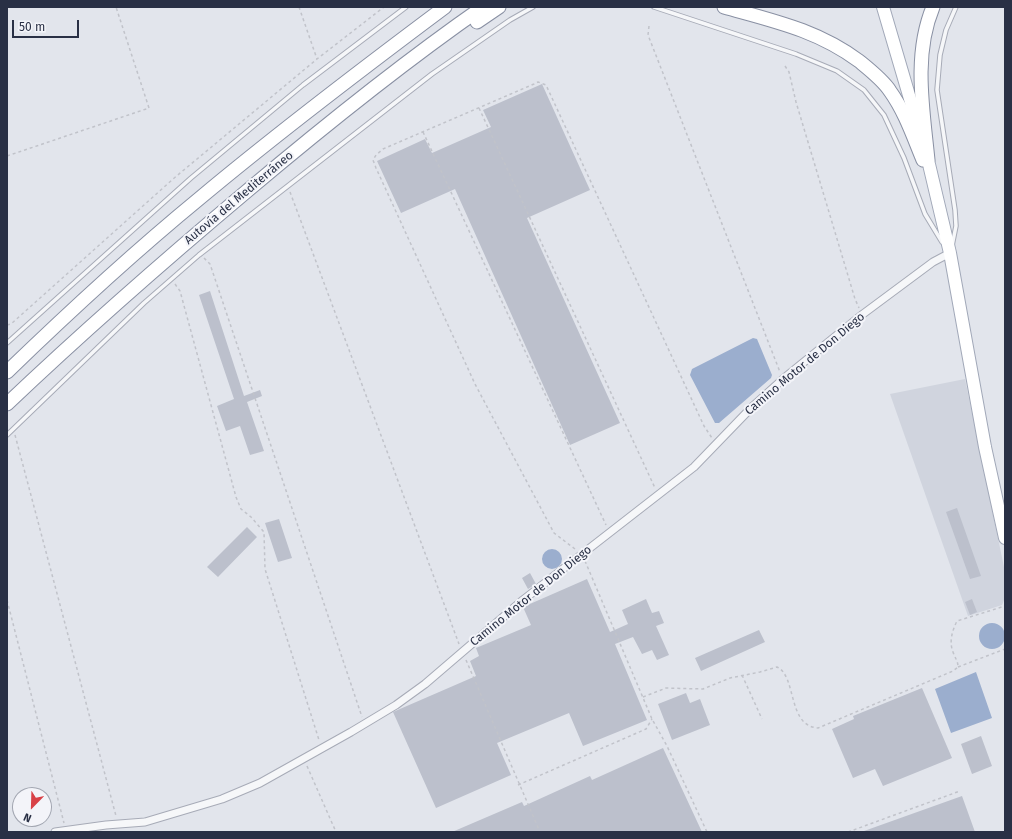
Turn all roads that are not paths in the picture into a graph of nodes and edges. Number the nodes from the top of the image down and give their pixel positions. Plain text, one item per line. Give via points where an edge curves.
1 (406, 7) edge
2 (445, 7) edge
3 (483, 7) edge
4 (499, 7) edge
5 (533, 7) edge
6 (654, 7) edge
7 (724, 7) edge
8 (876, 7) edge
9 (882, 7) edge
10 (933, 7) edge
11 (956, 7) edge
12 (925, 160) junction
13 (256, 183) junction
14 (950, 253) junction
15 (7, 343) edge
16 (7, 372) edge
17 (7, 404) edge
18 (7, 435) edge
19 (1005, 538) edge
20 (55, 832) edge

1 - 15 lane via 303,85 191,178
2 - 16 highway, Autovía del Mediterráneo via 348,80 199,199
3 - 13 highway, Autovía del Mediterráneo via 323,127
4 - 13 highway via 289,162
5 - 18 lane via 432,74 201,254 144,303
6 - 14 lane via 796,54 837,71 864,90 884,116 926,214
7 - 12 highway via 802,30 842,48 889,89 904,113
8 - 12 main road
9 - 12 main road
10 - 12 highway via 923,44 920,68
11 - 14 lane via 946,30 940,55 937,90 956,226
12 - 14 main road
13 - 17 highway, Autovía del Mediterráneo via 154,269
14 - 19 main road via 985,447
14 - 20 street, Camino Motor de Don Diego via 933,262 863,314 783,379 752,406 694,467 523,600 425,684 396,705 304,759 222,799 145,822

